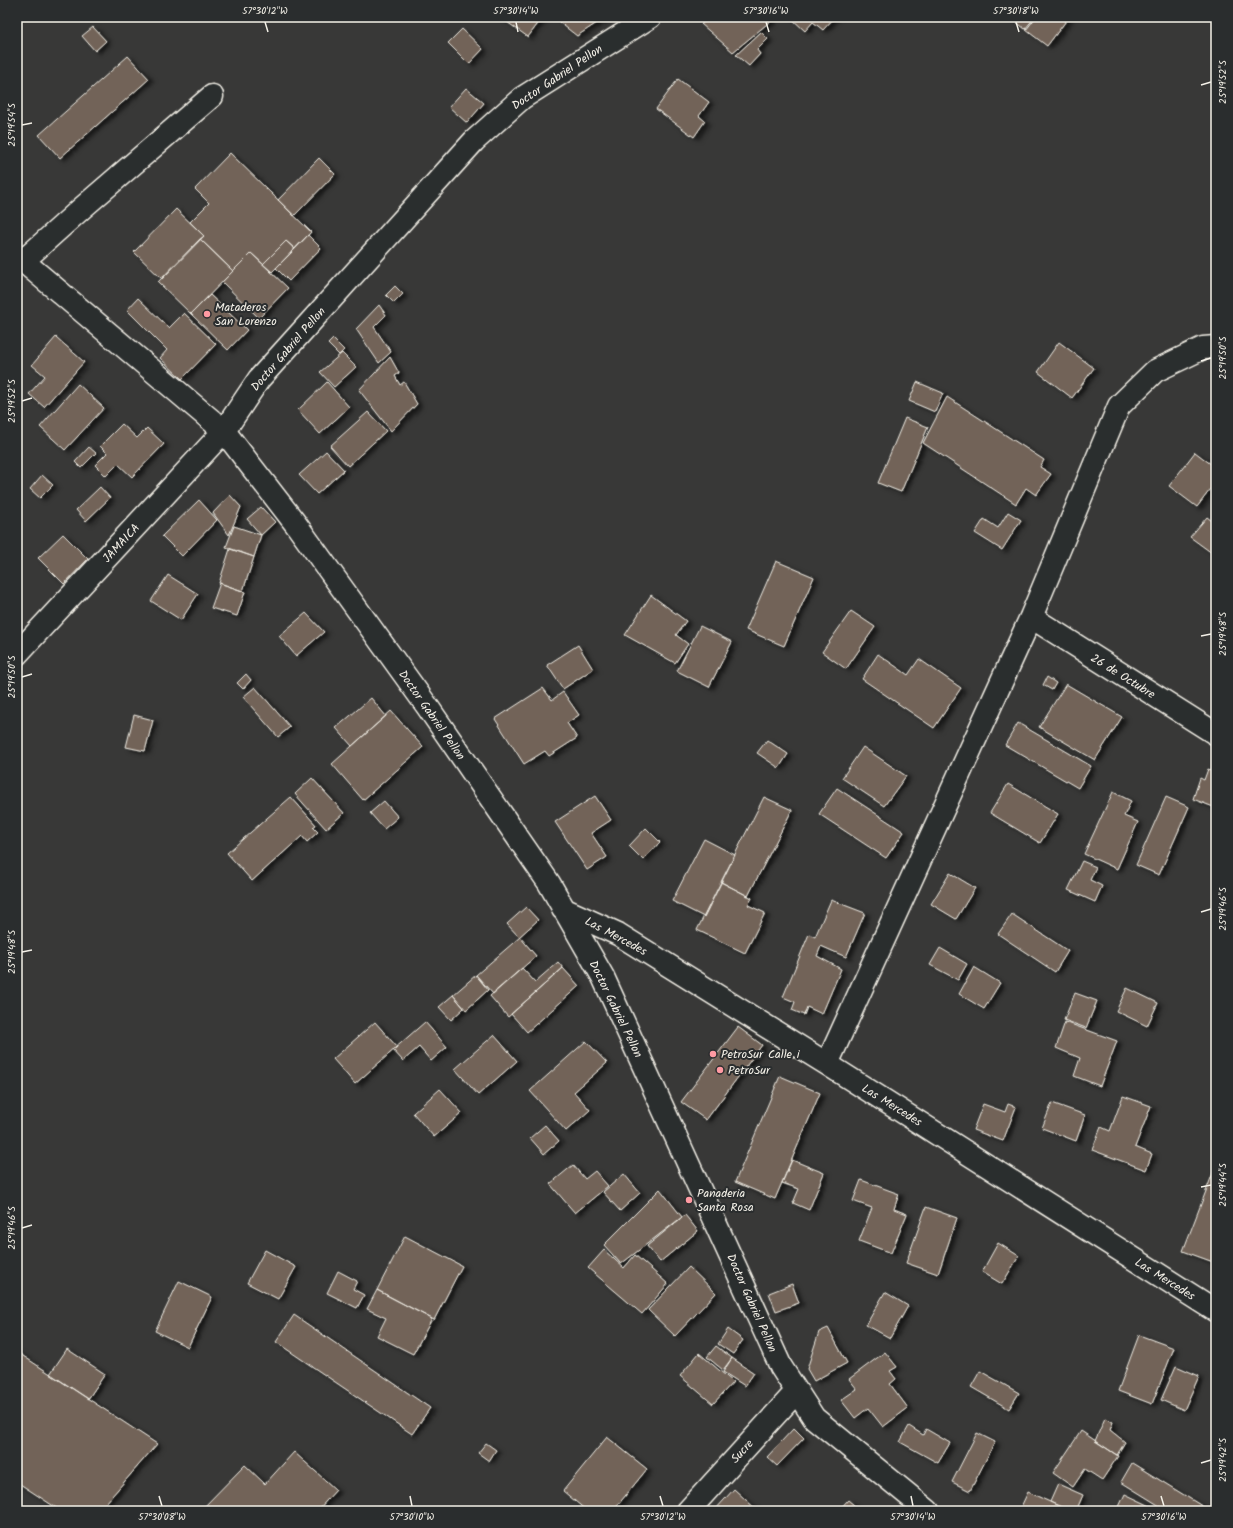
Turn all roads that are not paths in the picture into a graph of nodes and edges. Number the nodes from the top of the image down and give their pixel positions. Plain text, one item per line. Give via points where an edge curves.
1 (650, 17) edge
2 (212, 96) dead end
3 (20, 259) edge
4 (1216, 348) edge
5 (224, 431) junction
6 (1031, 617) junction
7 (17, 654) edge
8 (1216, 734) edge
9 (563, 909) junction
10 (827, 1064) junction
11 (1216, 1311) edge
12 (796, 1392) junction
13 (688, 1511) edge
14 (928, 1511) edge

1 - 5 street, Doctor Gabriel Pellon via 522,98 474,141 260,379
2 - 3 street
3 - 5 street
4 - 6 street via 1203,348 1155,371 1119,406
5 - 7 street, JAMAICA
5 - 9 street, Doctor Gabriel Pellon via 295,523 427,706 549,884
6 - 8 street, 26 de Octubre
6 - 10 street
9 - 10 street, Las Mercedes via 618,934
9 - 12 street, Doctor Gabriel Pellon via 603,978 781,1367
10 - 11 street, Las Mercedes
12 - 13 street, Sucre
12 - 14 street, Doctor Gabriel Pellon via 814,1418

